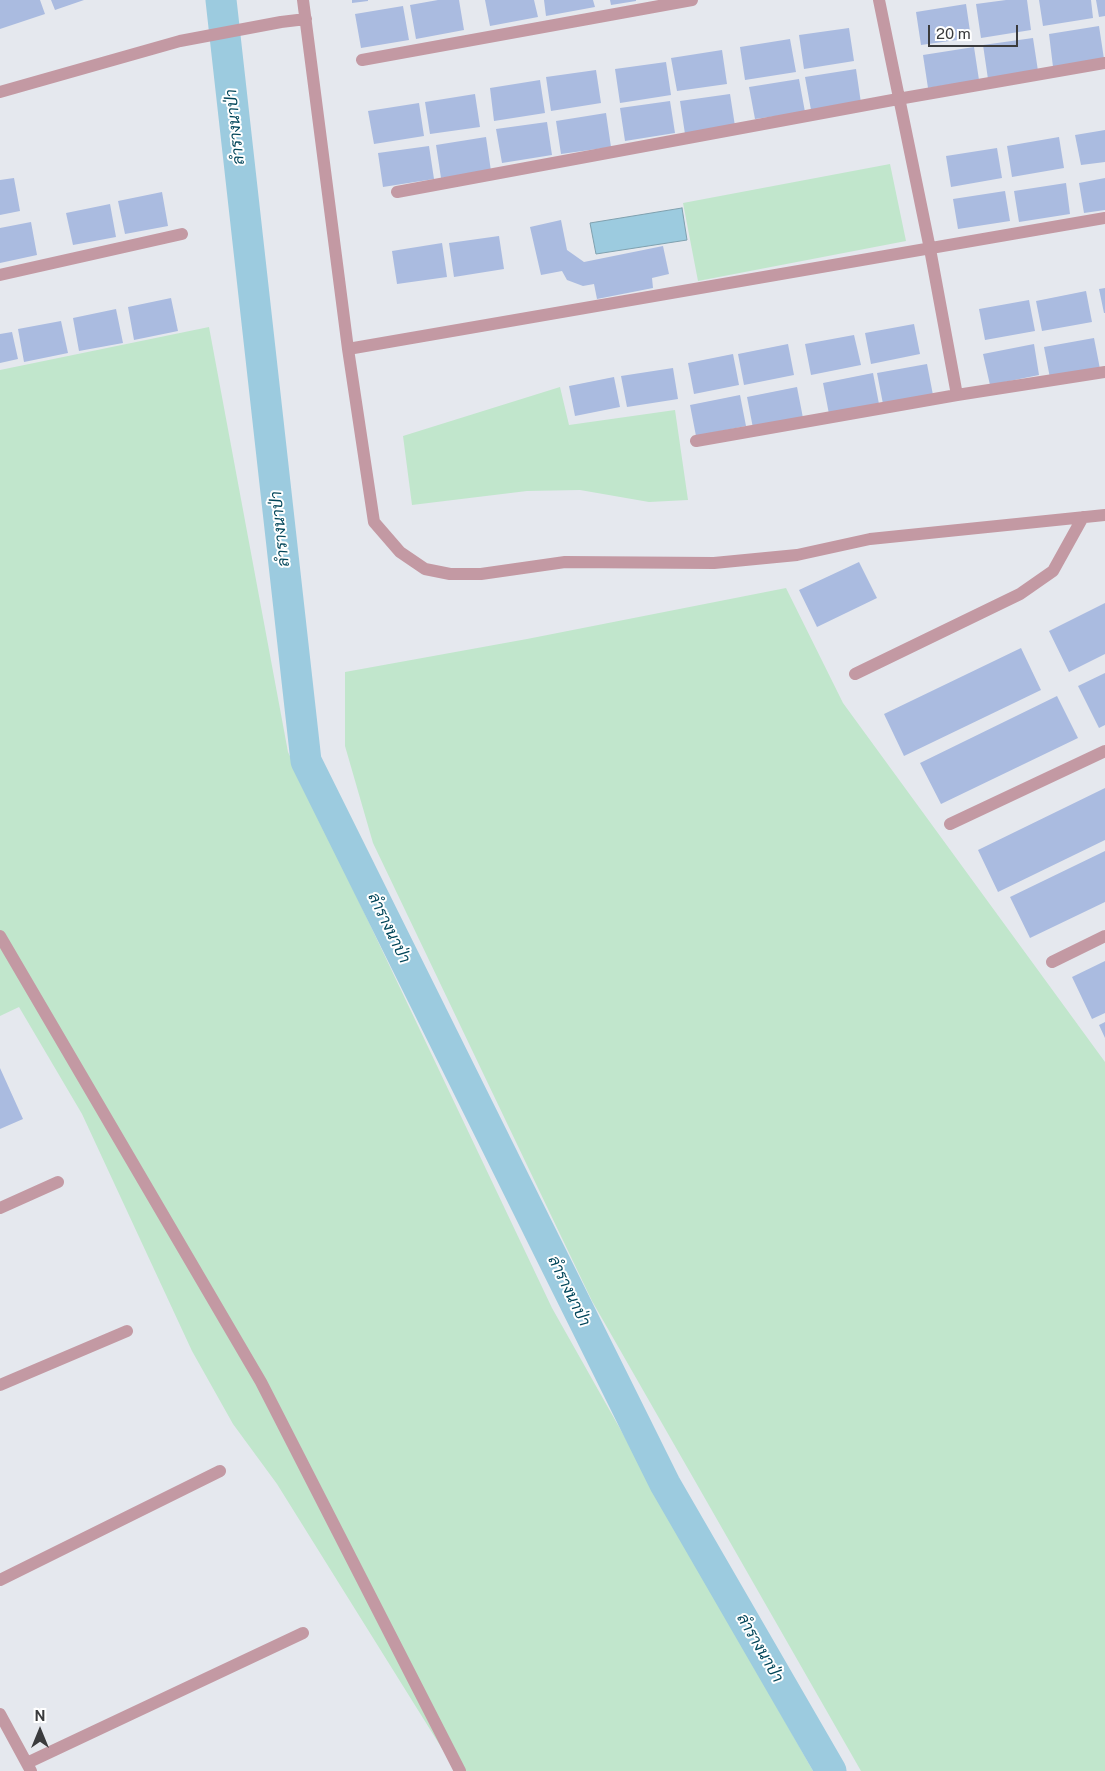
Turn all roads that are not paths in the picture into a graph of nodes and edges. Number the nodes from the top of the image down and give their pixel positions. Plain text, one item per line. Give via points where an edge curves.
1 (303, 0) edge
2 (692, 0) edge
3 (879, 0) edge
4 (306, 19) junction
5 (362, 60) dead end
6 (1105, 63) edge
7 (0, 92) edge
8 (898, 98) junction
9 (397, 192) dead end
10 (1105, 218) edge
11 (182, 234) dead end
12 (930, 249) junction
13 (0, 274) edge
14 (348, 349) junction
15 (1105, 372) edge
16 (957, 395) junction
17 (696, 441) dead end
18 (1105, 515) edge
19 (1083, 517) junction
20 (855, 674) dead end
21 (1105, 751) edge
22 (950, 824) dead end
23 (0, 936) edge
24 (1105, 936) edge
25 (1052, 962) dead end
26 (58, 1182) dead end
27 (0, 1208) edge
28 (127, 1331) dead end
29 (0, 1385) edge
30 (220, 1471) dead end
31 (0, 1580) edge
32 (303, 1633) dead end
33 (0, 1714) edge
34 (29, 1767) edge
35 (460, 1771) edge

1 - 4 street
2 - 5 street
3 - 8 street
4 - 7 street via 180,41
4 - 14 street
6 - 8 street
8 - 9 street
8 - 12 street
10 - 12 street
11 - 13 street
12 - 14 street
12 - 16 street
14 - 19 street via 374,522 400,552 425,569 450,574 481,574 565,562 714,563 796,555 870,539
15 - 16 street
16 - 17 street
18 - 19 street
19 - 20 street via 1053,571 1020,594
21 - 22 street
23 - 35 street via 261,1382
24 - 25 street
26 - 27 street
28 - 29 street
30 - 31 street
32 - 34 street
33 - 34 street

